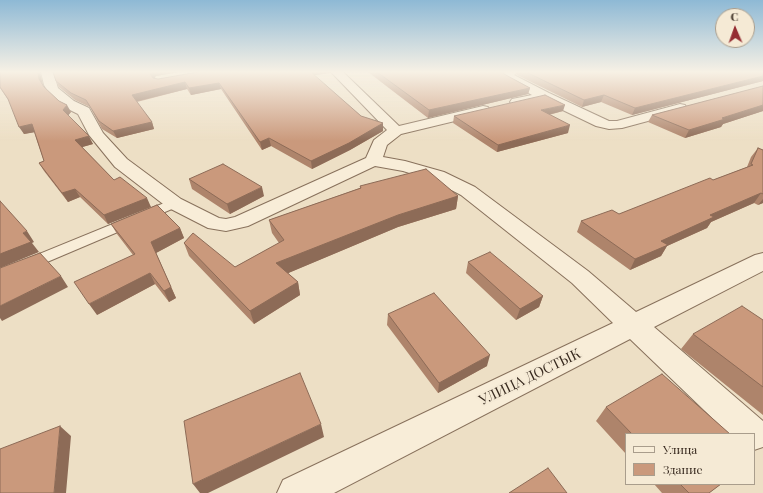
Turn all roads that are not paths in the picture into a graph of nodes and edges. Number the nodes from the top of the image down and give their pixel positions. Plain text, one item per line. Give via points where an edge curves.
1 (59, 95) edge
2 (360, 95) edge
3 (544, 96) joint
4 (507, 104) edge
5 (694, 104) edge
6 (492, 108) edge
7 (396, 131) junction
8 (373, 161) junction
9 (174, 203) junction
10 (763, 261) edge
11 (0, 276) edge
12 (634, 325) junction
13 (753, 433) edge
14 (755, 435) edge
15 (763, 443) edge
16 (296, 493) edge

1 - 9 street via 69,104 84,111 97,135 120,163
2 - 7 street
3 - 4 street
3 - 5 street via 609,125
6 - 7 street
7 - 8 street via 380,143
8 - 9 street via 241,222 215,224
8 - 12 street via 405,166 438,176 468,191 580,277
9 - 11 lane
10 - 12 street, УЛИЦА ДОСТЫК
12 - 13 street
12 - 16 street, УЛИЦА ДОСТЫК
14 - 15 street

